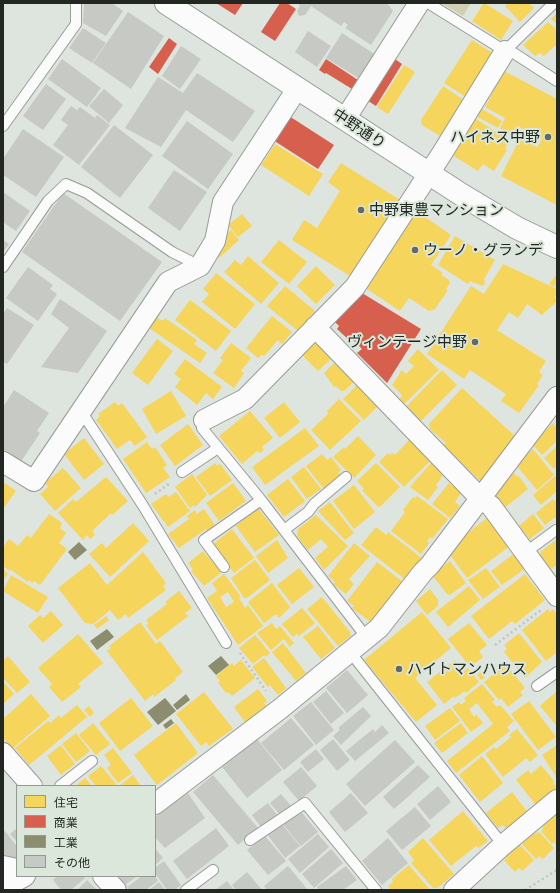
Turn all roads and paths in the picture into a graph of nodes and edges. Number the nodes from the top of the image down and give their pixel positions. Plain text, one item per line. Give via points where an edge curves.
1 (76, 3) edge
2 (166, 3) edge
3 (419, 3) edge
4 (428, 3) edge
5 (554, 3) edge
6 (505, 51) junction
7 (557, 81) edge
8 (297, 89) junction
9 (344, 119) junction
10 (3, 126) edge
11 (429, 174) junction
12 (557, 247) edge
13 (200, 266) junction
14 (3, 267) edge
15 (315, 327) junction
16 (554, 407) edge
17 (81, 411) junction
18 (204, 420) joint
19 (218, 448) junction
20 (3, 462) edge
21 (182, 472) joint
22 (346, 477) dead end
23 (480, 498) junction
24 (149, 499) dead end
25 (261, 500) junction
26 (284, 530) junction
27 (556, 530) dead end
28 (526, 552) junction
29 (224, 567) dead end
30 (552, 601) edge
31 (367, 638) junction
32 (226, 643) joint
33 (495, 645) dead end
34 (350, 652) junction
35 (557, 672) edge
36 (537, 686) dead end
37 (280, 710) junction
38 (3, 753) edge
39 (92, 761) dead end
40 (31, 785) edge
41 (61, 785) edge
42 (557, 800) edge
43 (156, 803) edge
44 (250, 840) dead end
45 (503, 844) junction
46 (3, 866) edge
47 (16, 869) edge
48 (213, 870) dead end
49 (557, 870) edge
50 (22, 877) edge
51 (104, 877) edge
52 (3, 888) edge
53 (116, 890) edge
54 (186, 890) edge
55 (376, 890) edge
56 (454, 890) edge
57 (525, 890) edge

1 - 10 lane via 76,24
2 - 8 main road, 中野通り
3 - 9 street
4 - 6 lane
5 - 6 lane
6 - 7 lane via 512,52
6 - 11 street
8 - 9 main road, 中野通り
8 - 13 street via 223,202 214,241
9 - 11 main road, 中野通り
11 - 12 main road, 中野通り via 512,225
11 - 15 street via 355,287
13 - 14 lane via 172,252 87,193 66,184 48,201
13 - 17 street via 168,282
15 - 18 street via 245,399
15 - 23 street
16 - 23 street
17 - 20 street via 34,481
17 - 32 lane via 142,504
18 - 19 lane via 202,428
19 - 21 lane
19 - 25 lane
21 - 24 path
22 - 26 lane
23 - 28 street via 491,506
23 - 31 street via 430,565 379,628
25 - 26 lane
25 - 29 lane via 204,540
26 - 31 lane
27 - 28 lane
28 - 30 street
30 - 33 path
31 - 34 street
32 - 37 path via 236,648
34 - 37 street
34 - 45 lane
35 - 36 lane
37 - 43 street
38 - 40 street
39 - 41 lane
42 - 45 street
44 - 55 lane via 305,803
45 - 56 street
46 - 47 street
48 - 54 lane
49 - 57 path
50 - 52 street
51 - 53 street

